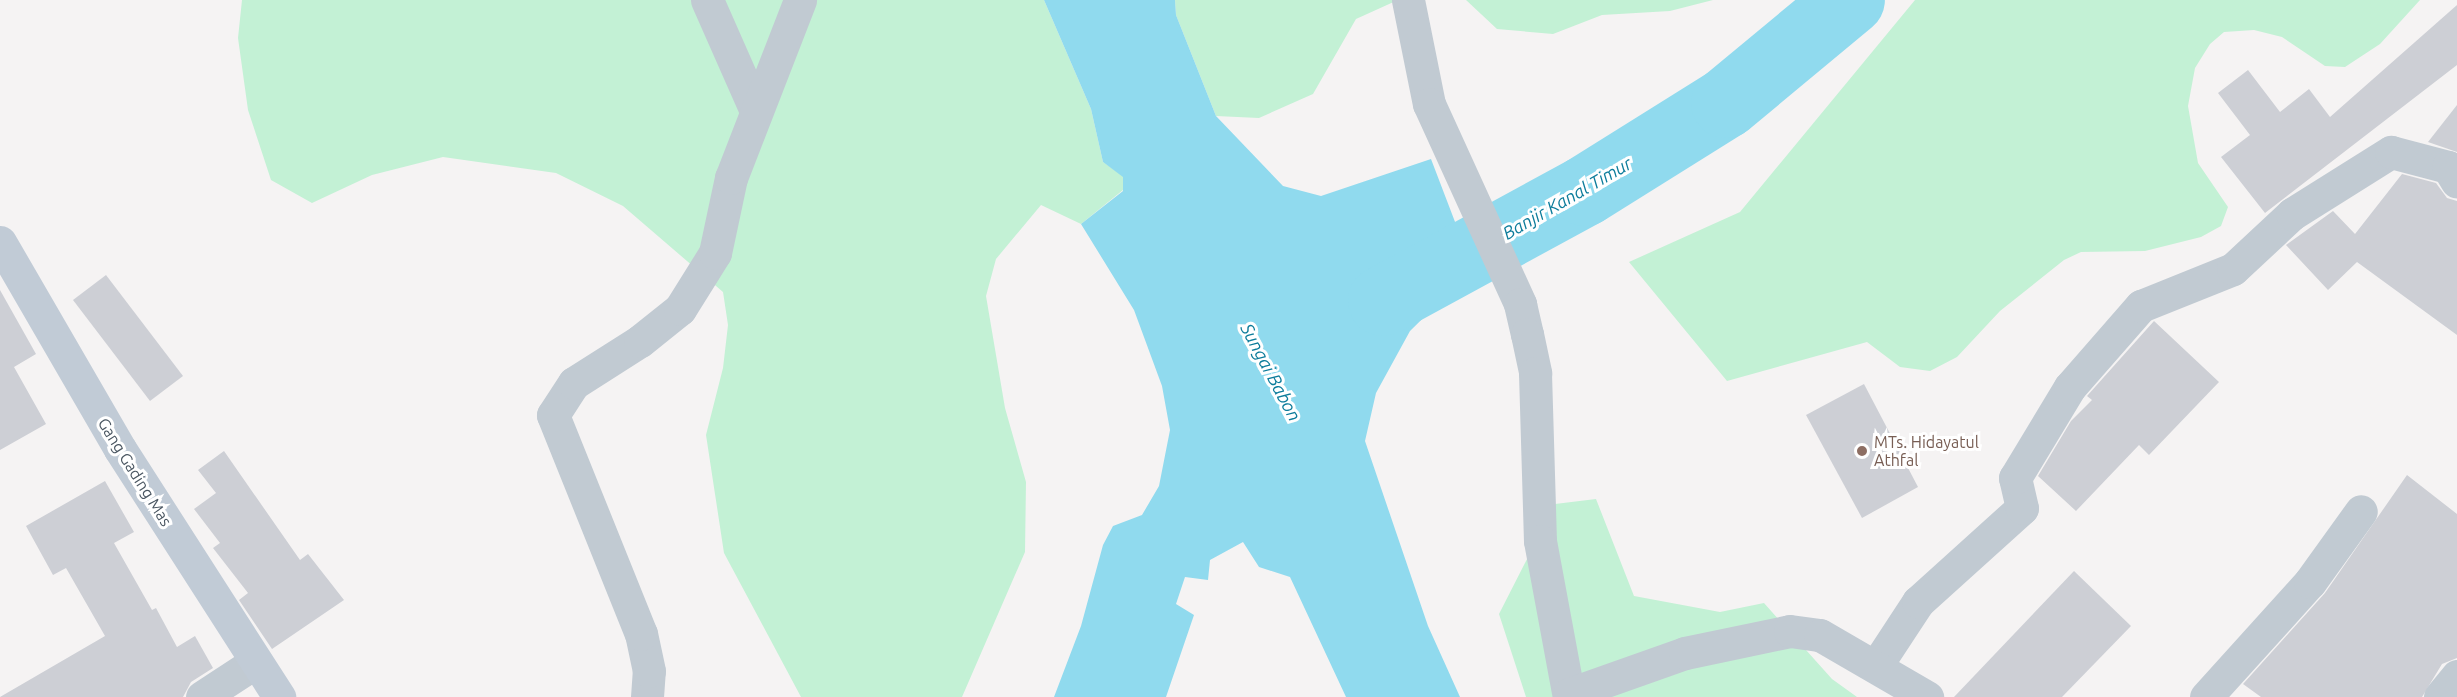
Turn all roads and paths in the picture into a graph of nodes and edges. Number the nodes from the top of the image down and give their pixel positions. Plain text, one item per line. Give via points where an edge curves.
1 (707, 0) edge
2 (800, 0) edge
3 (1408, 0) edge
4 (755, 109) junction
5 (2457, 182) edge
6 (0, 242) edge
7 (2361, 511) dead end
8 (254, 663) junction
9 (1876, 666) junction
10 (2457, 676) edge
11 (1569, 696) edge
12 (202, 697) edge
13 (279, 697) edge
14 (647, 697) edge
15 (1927, 697) edge
16 (2206, 697) edge
17 (2440, 697) edge

1 - 4 street
2 - 4 street
3 - 11 street via 1422,76 1441,135 1520,304 1535,373 1540,541
4 - 14 street via 731,178 715,253 680,309 640,341 574,383 553,416 641,634 649,671
5 - 9 street via 2448,167 2391,153 2292,214 2233,269 2141,306 2070,387 2015,478 2022,508 1918,602
6 - 8 street, Gang Gading Mas via 120,449
7 - 16 street via 2310,582
8 - 12 street
8 - 13 street, Gang Gading Mas
9 - 11 street via 1820,635 1790,631 1685,653
9 - 15 street
10 - 17 street

